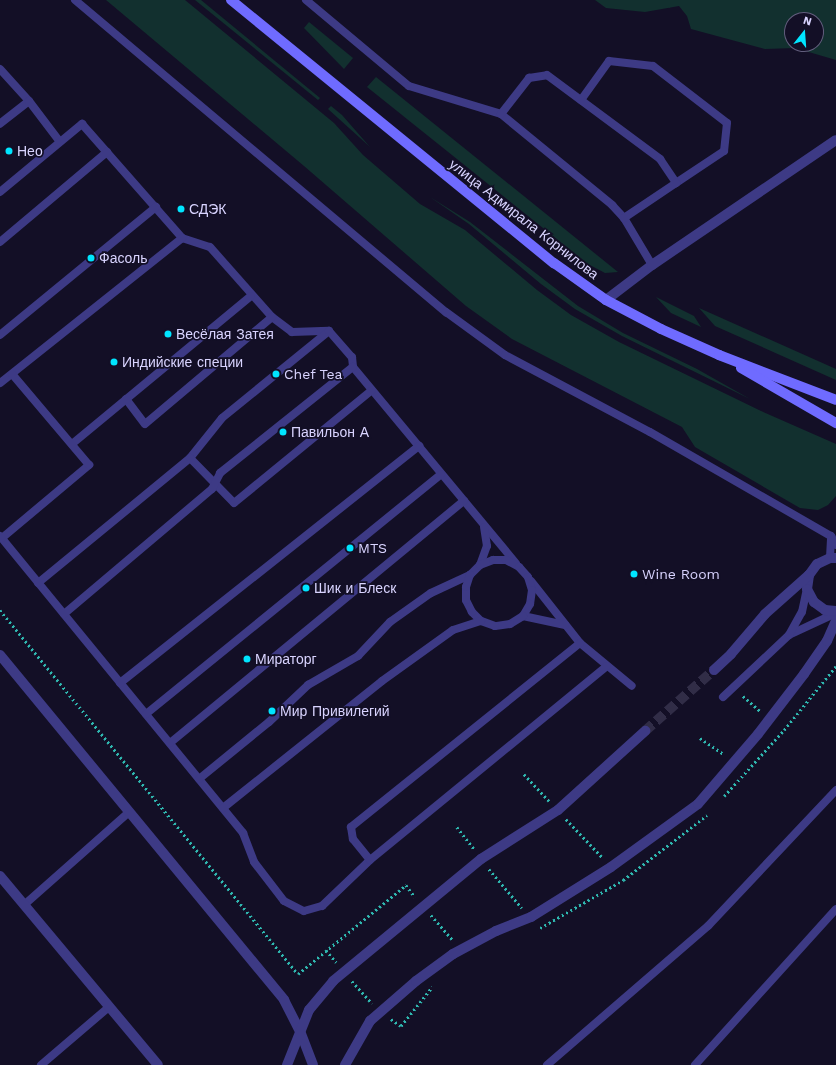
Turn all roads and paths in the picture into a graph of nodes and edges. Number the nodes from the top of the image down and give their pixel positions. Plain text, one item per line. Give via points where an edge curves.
1 (75, 0) edge
2 (231, 0) edge
3 (306, 0) edge
4 (0, 69) edge
5 (581, 100) junction
6 (29, 101) junction
7 (501, 114) junction
8 (0, 124) edge
9 (836, 140) edge
10 (60, 142) junction
11 (107, 152) junction
12 (676, 183) junction
13 (0, 192) edge
14 (156, 207) junction
15 (624, 218) junction
16 (182, 238) junction
17 (0, 242) edge
18 (652, 265) junction
19 (251, 296) junction
20 (606, 300) junction
21 (272, 317) junction
22 (329, 331) junction
23 (0, 335) edge
24 (719, 355) junction
25 (353, 367) junction
26 (12, 374) junction
27 (0, 383) edge
28 (372, 390) junction
29 (126, 399) junction
30 (836, 400) edge
31 (836, 423) edge
32 (72, 444) junction
33 (419, 446) junction
34 (190, 458) junction
35 (441, 474) junction
36 (216, 482) junction
37 (464, 501) junction
38 (484, 526) junction
39 (830, 536) junction
40 (1, 537) edge
41 (836, 545) edge
42 (833, 558) edge
43 (480, 565) junction
44 (519, 566) junction
45 (470, 575) junction
46 (809, 575) junction
47 (528, 577) junction
48 (38, 583) junction
49 (808, 589) junction
50 (0, 610) edge
51 (836, 612) edge
52 (64, 614) junction
53 (523, 616) junction
54 (836, 620) edge
55 (481, 621) junction
56 (565, 625) junction
57 (788, 635) junction
58 (580, 643) junction
59 (0, 655) edge
60 (608, 666) junction
61 (714, 670) tunnel mouth
62 (120, 683) junction
63 (632, 686) dead end
64 (724, 697) dead end
65 (146, 714) junction
66 (645, 731) tunnel mouth
67 (170, 743) junction
68 (524, 774) dead end
69 (199, 779) junction
70 (836, 790) edge
71 (223, 808) junction
72 (558, 810) junction
73 (130, 812) junction
74 (457, 827) dead end
75 (481, 859) junction
76 (370, 860) junction
77 (611, 866) junction
78 (0, 876) edge
79 (623, 880) dead end
80 (24, 905) junction
81 (424, 906) junction
82 (836, 909) edge
83 (531, 916) junction
84 (543, 927) dead end
85 (464, 948) junction
86 (109, 1007) junction
87 (370, 1021) junction
88 (300, 1031) junction
89 (41, 1065) edge
90 (158, 1065) edge
91 (287, 1065) edge
92 (313, 1065) edge
93 (345, 1065) edge
94 (354, 1065) edge
95 (547, 1065) edge
96 (694, 1065) edge

1 - 39 lane via 446,312 505,355 650,432
2 - 20 main road, улица Адмирала Корнилова via 548,259
3 - 7 lane via 409,86
4 - 6 lane
5 - 7 lane via 547,75 528,78
5 - 12 lane via 660,159
5 - 12 lane via 609,61 653,66 727,123 724,151
6 - 8 lane
6 - 10 lane
7 - 15 lane via 612,205
9 - 18 street
10 - 11 lane via 82,124
10 - 13 lane
11 - 14 lane
11 - 17 lane
12 - 15 lane
14 - 16 lane
14 - 23 lane
15 - 18 lane
16 - 19 lane via 210,247
16 - 26 lane
18 - 20 street
19 - 21 lane
19 - 29 lane
20 - 24 main road, улица Адмирала Корнилова via 661,329
21 - 22 lane via 292,332
21 - 29 lane via 145,424
22 - 25 lane via 352,357
22 - 34 lane via 222,418
24 - 30 main road, улица Адмирала Корнилова
24 - 31 main road
25 - 28 lane
25 - 36 lane via 220,473
26 - 27 lane
26 - 32 lane
28 - 33 lane
28 - 36 lane via 234,503
29 - 32 lane
32 - 40 lane via 89,465
33 - 35 lane
33 - 62 lane
34 - 36 lane
34 - 48 lane
35 - 37 lane
35 - 65 lane
36 - 52 lane via 212,489
37 - 38 lane
37 - 67 lane
38 - 43 lane via 487,546
38 - 44 lane
39 - 41 lane
39 - 42 lane
40 - 48 lane
42 - 46 street via 817,564
43 - 44 lane via 493,560 506,560
43 - 45 lane
44 - 47 lane
45 - 55 lane via 466,587 466,600 472,612
45 - 69 lane via 431,593 390,622 358,656 308,685 269,722
46 - 49 street
46 - 61 street via 765,614
47 - 53 lane via 532,590 530,604
47 - 56 lane
48 - 52 lane
49 - 51 street via 814,602 826,610
49 - 57 lane via 802,612
50 - 81 path via 298,974 406,885
51 - 57 lane
52 - 62 lane
53 - 55 lane via 510,624 495,626
53 - 56 lane
54 - 77 street via 827,641 796,685 698,804
55 - 71 lane via 452,630 382,680
56 - 58 lane
57 - 64 lane
58 - 60 lane
58 - 76 lane via 350,827 352,839
59 - 73 street
60 - 63 lane
60 - 76 lane
62 - 65 lane
65 - 67 lane
66 - 72 street
67 - 69 lane
68 - 72 path
69 - 71 lane
70 - 95 lane via 708,926
71 - 76 lane via 243,833 254,862 280,896 284,901 304,911 322,906
72 - 75 street
72 - 77 path
73 - 80 lane
73 - 88 street via 284,1000
74 - 75 path
75 - 81 street
75 - 83 path via 506,892
77 - 79 path
77 - 83 street
78 - 80 street
80 - 86 street
81 - 85 path via 452,939
81 - 88 street via 333,981 309,1010
82 - 96 lane
83 - 84 path
83 - 85 street
85 - 87 street via 416,981
86 - 89 lane
86 - 90 street
87 - 93 street
87 - 94 street via 359,1041
88 - 91 street
88 - 92 street

